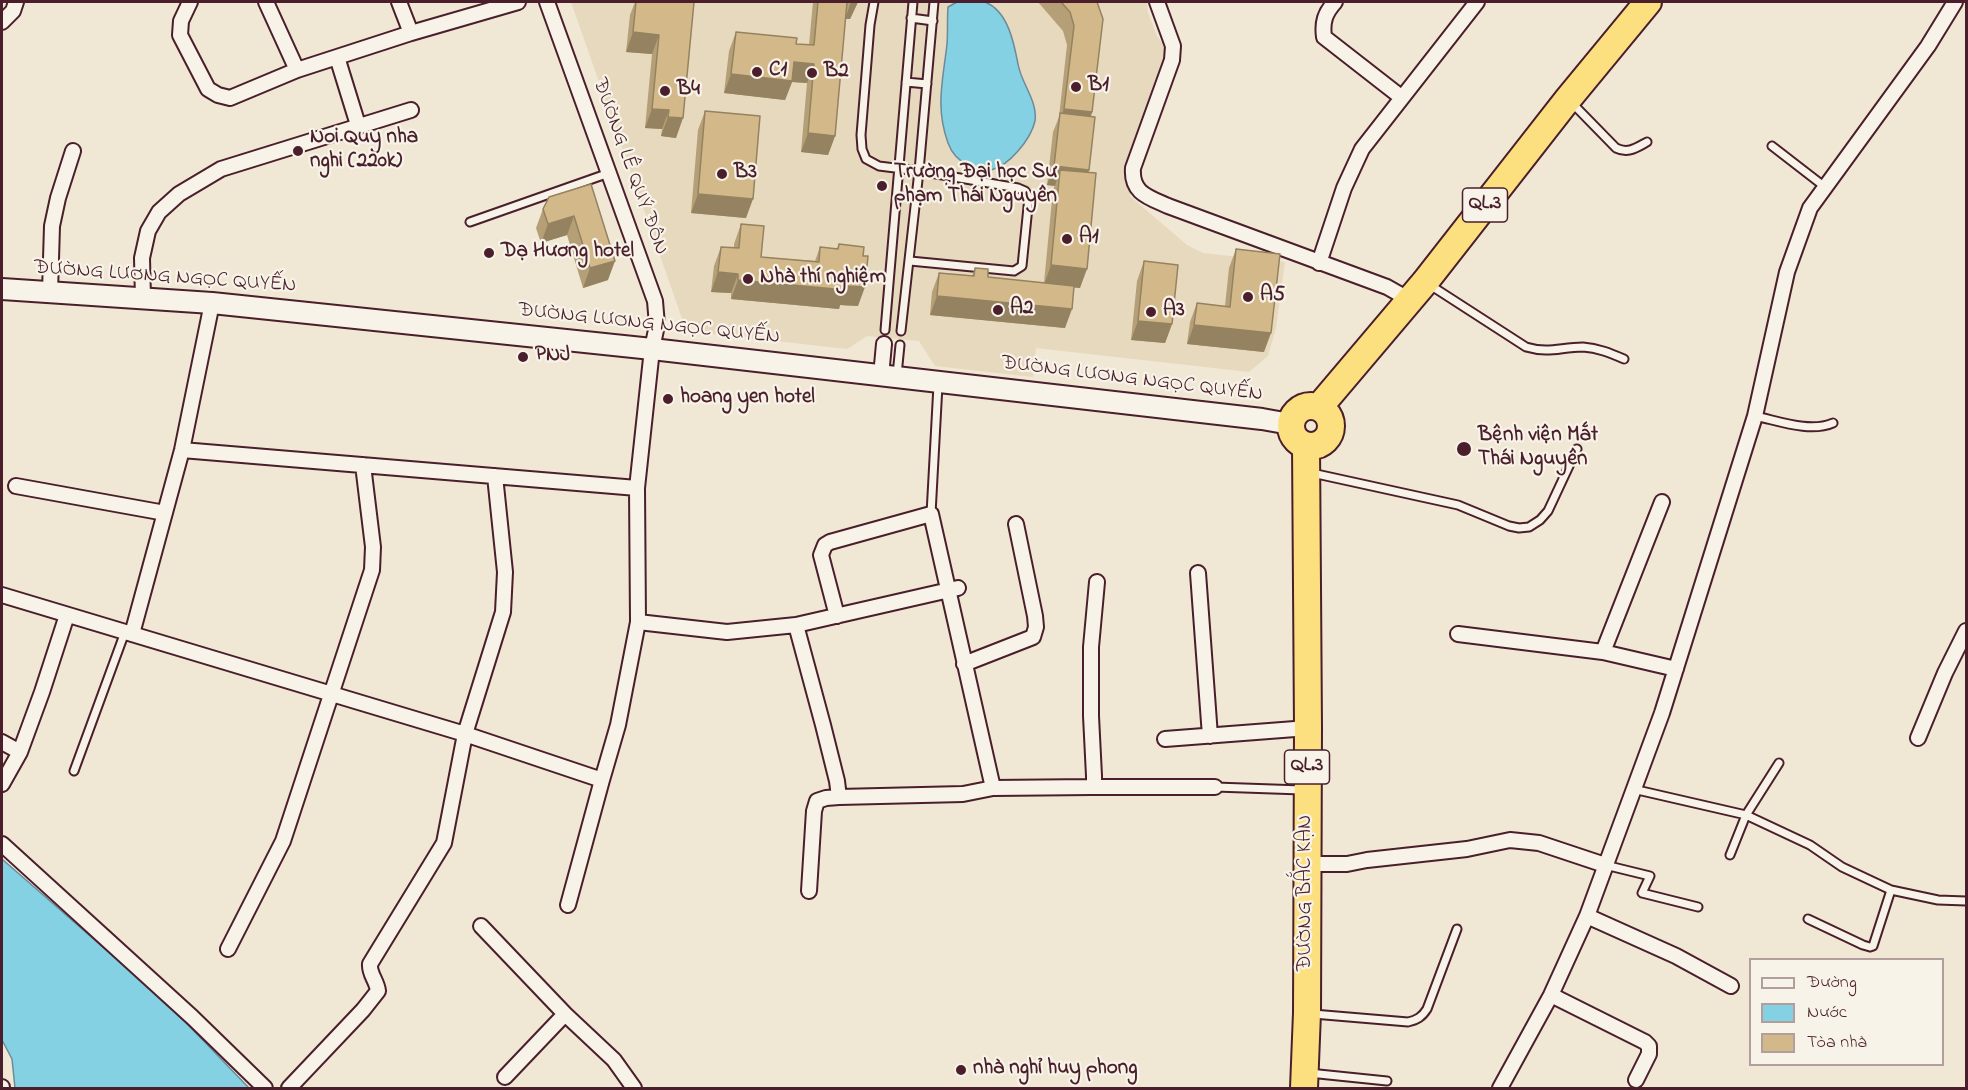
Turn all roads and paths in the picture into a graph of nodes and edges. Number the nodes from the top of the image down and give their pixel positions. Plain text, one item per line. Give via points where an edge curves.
1 (16, 2) edge
2 (190, 2) edge
3 (266, 2) edge
4 (399, 2) edge
5 (518, 2) edge
6 (547, 2) edge
7 (874, 2) edge
8 (913, 2) edge
9 (934, 2) edge
10 (1158, 2) edge
11 (1335, 2) edge
12 (1478, 2) edge
13 (1648, 2) edge
14 (1955, 2) edge
15 (911, 18) junction
16 (933, 21) junction
17 (2, 22) edge
18 (411, 33) junction
19 (338, 57) junction
20 (297, 70) junction
21 (906, 82) junction
22 (927, 84) junction
23 (1401, 97) junction
24 (1568, 99) junction
25 (411, 110) dead end
26 (358, 125) junction
27 (1647, 142) dead end
28 (1772, 146) dead end
29 (73, 151) dead end
30 (897, 169) junction
31 (919, 171) junction
32 (609, 173) junction
33 (1825, 188) junction
34 (470, 222) dead end
35 (910, 261) junction
36 (1319, 263) junction
37 (2, 290) edge
38 (1418, 291) junction
39 (50, 292) junction
40 (143, 298) junction
41 (212, 303) junction
42 (901, 332) dead end
43 (885, 337) joint
44 (900, 345) dead end
45 (652, 348) junction
46 (1624, 359) dead end
47 (889, 377) junction
48 (938, 382) junction
49 (1320, 406) junction
50 (1755, 416) junction
51 (1833, 423) dead end
52 (1290, 424) junction
53 (1306, 446) junction
54 (1577, 449) dead end
55 (182, 450) junction
56 (363, 465) junction
57 (1307, 472) junction
58 (495, 476) junction
59 (16, 486) dead end
60 (637, 488) junction
61 (1662, 502) dead end
62 (165, 513) junction
63 (931, 514) junction
64 (1017, 524) dead end
65 (1198, 573) dead end
66 (1097, 582) dead end
67 (953, 589) junction
68 (2, 595) edge
69 (67, 615) junction
70 (837, 616) junction
71 (638, 622) junction
72 (796, 625) junction
73 (1966, 632) edge
74 (128, 633) junction
75 (1458, 633) dead end
76 (1603, 652) junction
77 (964, 664) junction
78 (1676, 669) junction
79 (331, 694) junction
80 (1308, 728) junction
81 (465, 734) junction
82 (1210, 736) junction
83 (1918, 738) dead end
84 (1165, 739) dead end
85 (2, 742) edge
86 (20, 753) junction
87 (1779, 763) dead end
88 (74, 771) dead end
89 (602, 780) junction
90 (2, 784) edge
91 (1091, 787) junction
92 (1215, 787) joint
93 (993, 788) junction
94 (1633, 789) junction
95 (1307, 790) junction
96 (839, 797) junction
97 (1746, 815) junction
98 (2, 844) edge
99 (1730, 855) dead end
100 (1307, 864) junction
101 (1605, 865) junction
102 (1891, 890) junction
103 (810, 891) dead end
104 (1966, 901) edge
105 (568, 905) dead end
106 (1698, 907) dead end
107 (1587, 916) junction
108 (1808, 919) dead end
109 (481, 926) dead end
110 (1457, 929) dead end
111 (228, 949) dead end
112 (1731, 986) dead end
113 (1551, 995) junction
114 (1307, 1013) junction
115 (565, 1014) junction
116 (505, 1077) dead end
117 (1636, 1080) dead end
118 (1304, 1081) edge
119 (1387, 1081) dead end
120 (632, 1087) edge
121 (265, 1089) edge
122 (289, 1089) edge
123 (1500, 1089) edge

1 - 17 street
2 - 20 street via 180,35 208,89 230,98
3 - 20 street
4 - 18 street
5 - 18 street
6 - 32 street, ĐƯỜNG LÊ QUÝ ĐÔN
7 - 30 lane via 862,148 866,159
8 - 15 lane
9 - 16 lane
10 - 36 street via 1173,46 1172,60 1133,168 1132,179 1137,189 1168,206
11 - 23 street via 1322,24 1324,37
12 - 23 street
13 - 24 highway, QL.3
14 - 33 street via 1928,46
15 - 16 lane
15 - 21 lane
16 - 22 lane
18 - 19 street
19 - 20 street
19 - 26 street
21 - 22 lane
21 - 30 lane
22 - 31 lane
23 - 36 street via 1353,166
24 - 27 lane via 1622,152
24 - 38 highway, QL.3
25 - 26 street
26 - 40 street via 221,169 179,194 159,212 148,231 142,258
28 - 33 lane
29 - 39 street via 52,226
30 - 31 lane
30 - 43 lane
31 - 35 lane
31 - 35 lane via 1025,191 1029,197 1027,228 1019,270
32 - 34 lane
32 - 45 street, ĐƯỜNG LÊ QUÝ ĐÔN via 655,301 657,326
33 - 50 street via 1810,208 1787,272
35 - 42 lane
36 - 38 street via 1387,287
37 - 39 main road, ĐƯỜNG LƯƠNG NGỌC QUYẾN
38 - 46 lane via 1526,347 1540,351 1586,348
38 - 49 highway, QL.3
39 - 40 main road, ĐƯỜNG LƯƠNG NGỌC QUYẾN
40 - 41 main road, ĐƯỜNG LƯƠNG NGỌC QUYẾN
41 - 45 main road, ĐƯỜNG LƯƠNG NGỌC QUYẾN
41 - 55 street
43 - 47 street
44 - 47 lane
45 - 47 main road, ĐƯỜNG LƯƠNG NGỌC QUYẾN
45 - 60 street, ĐƯỜNG LÊ QUÝ ĐÔN
47 - 48 main road, ĐƯỜNG LƯƠNG NGỌC QUYẾN
48 - 52 main road, ĐƯỜNG LƯƠNG NGỌC QUYẾN
48 - 63 lane
49 - 52 highway via 1300,408
49 - 53 highway via 1332,422 1331,432 1325,441
50 - 51 lane via 1813,428
50 - 78 street
52 - 53 highway via 1297,441
53 - 57 highway, ĐƯỜNG BẮC KẠN / QL.3
54 - 57 lane via 1548,511 1529,527 1519,528 1458,505
55 - 56 street
55 - 62 street
56 - 58 street
56 - 79 street via 372,570
57 - 80 highway, ĐƯỜNG BẮC KẠN / QL.3
58 - 60 street
58 - 81 street via 505,572 503,612
59 - 62 street
60 - 71 street, ĐƯỜNG LÊ QUÝ ĐÔN
61 - 76 street
62 - 74 street
63 - 67 street
63 - 70 street via 825,545 821,555
64 - 77 street via 1035,616 1033,637
65 - 82 street
66 - 91 street via 1091,647
67 - 70 street
67 - 77 street
68 - 69 street
69 - 74 street
69 - 86 street
70 - 72 street
71 - 72 street via 727,632
71 - 89 street, ĐƯỜNG LÊ QUÝ ĐÔN via 618,725
72 - 96 street
73 - 83 street
74 - 79 street
74 - 88 lane
75 - 76 street
76 - 78 street
77 - 93 street
78 - 94 street
79 - 81 street
79 - 111 street via 283,841
80 - 82 street
80 - 95 highway, ĐƯỜNG BẮC KẠN / QL.3
81 - 89 street
81 - 122 street via 444,843 370,964 378,991
82 - 84 street
85 - 86 street
86 - 90 street
87 - 97 lane
89 - 105 street, ĐƯỜNG LÊ QUÝ ĐÔN
91 - 92 street
91 - 93 street
92 - 95 lane
93 - 96 street via 963,794
94 - 97 lane
94 - 101 street
95 - 100 highway, ĐƯỜNG BẮC KẠN / QL.3
96 - 103 street via 817,801
97 - 99 lane
97 - 102 lane
98 - 121 street
100 - 101 street via 1347,864 1510,840 1539,843
100 - 114 highway, ĐƯỜNG BẮC KẠN / QL.3
101 - 106 lane via 1650,876 1642,892
101 - 107 street
102 - 104 lane via 1938,900
102 - 108 lane via 1874,946 1863,945
107 - 112 street
107 - 113 street
109 - 115 street
110 - 114 lane via 1427,1009 1417,1020
113 - 117 street via 1645,1042 1649,1054
113 - 123 street
114 - 118 highway, ĐƯỜNG BẮC KẠN / QL.3
115 - 116 street
115 - 120 street via 614,1060
118 - 119 lane

